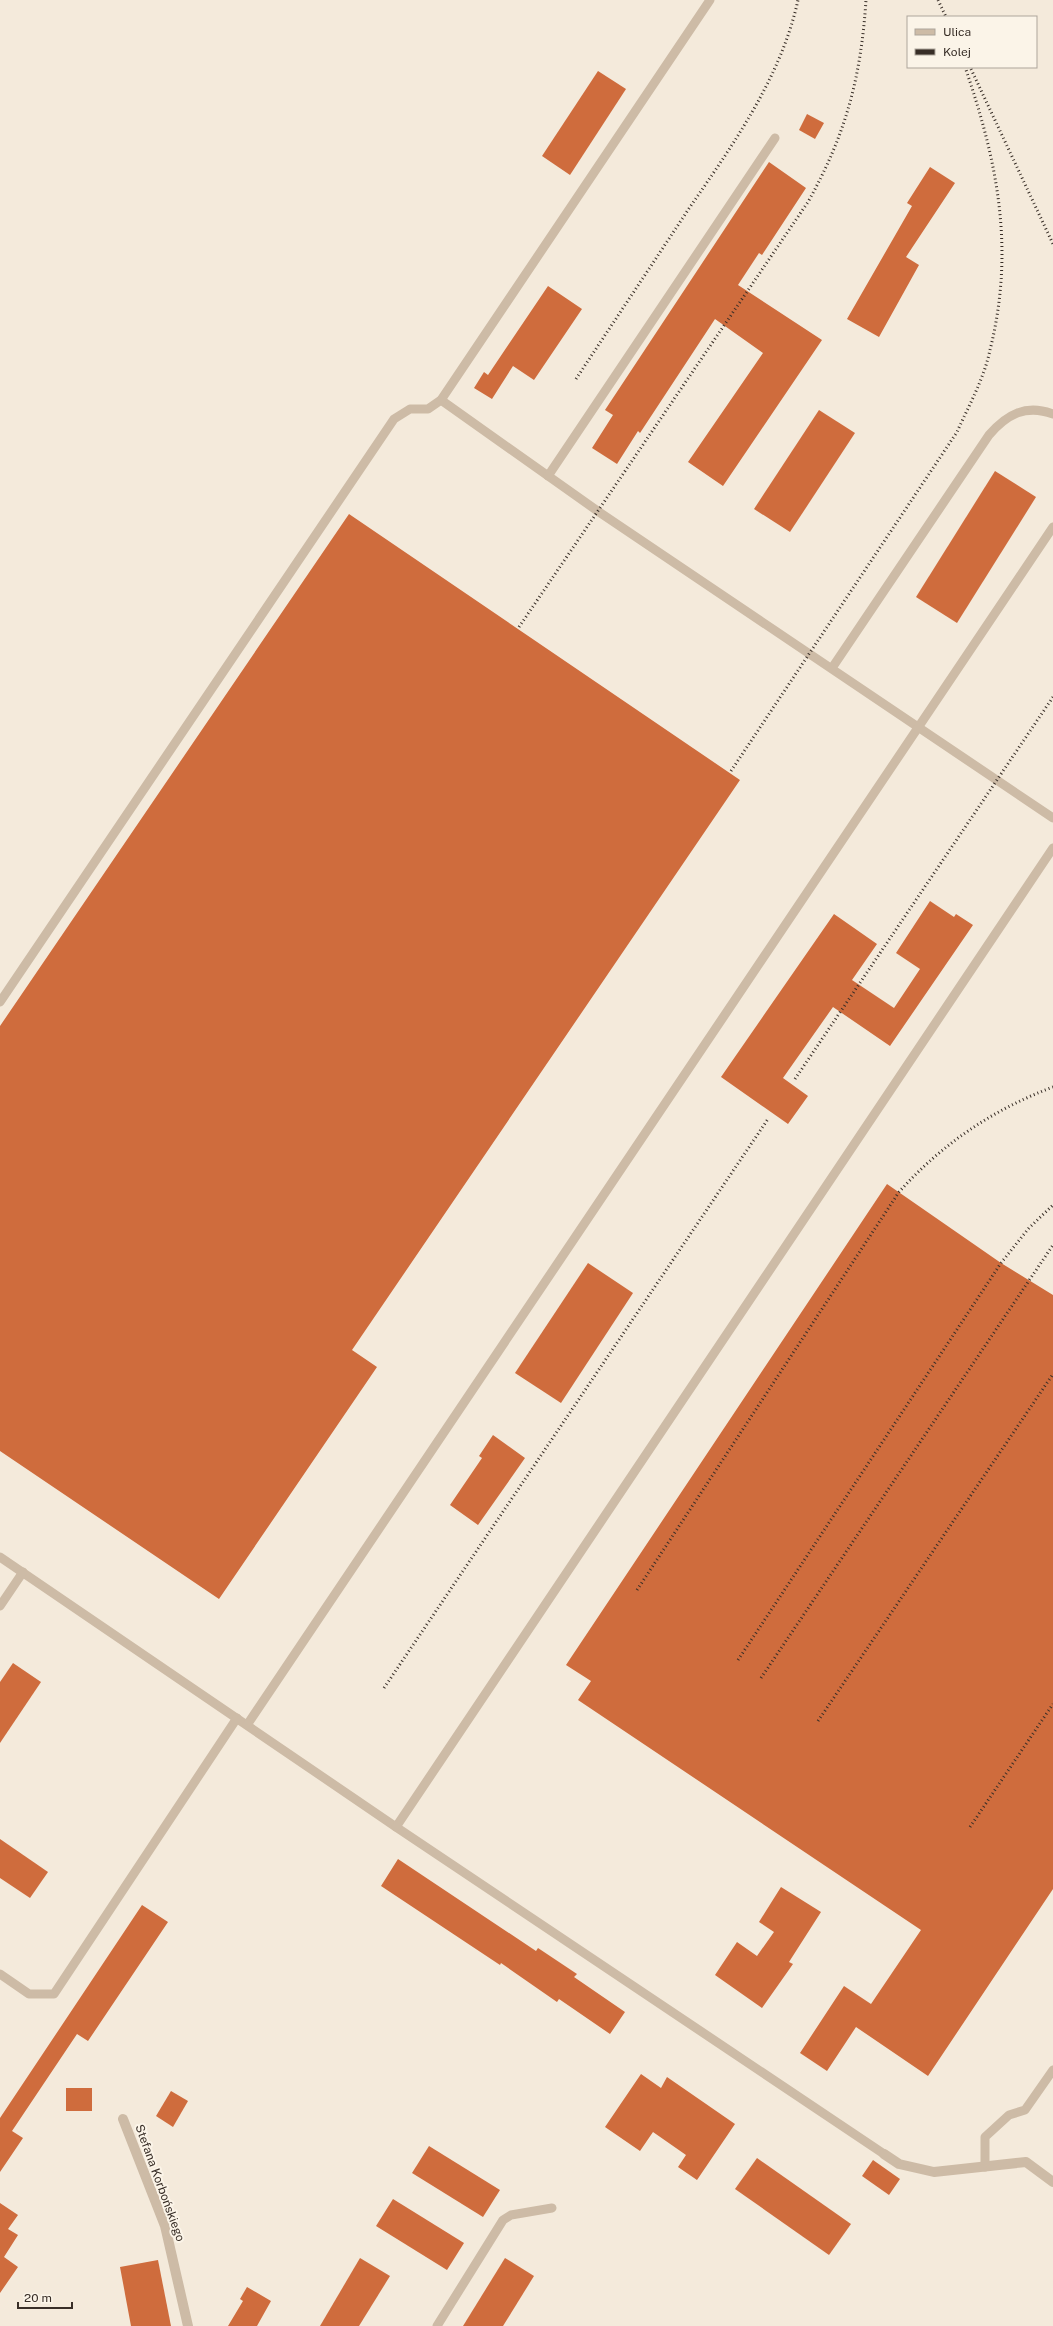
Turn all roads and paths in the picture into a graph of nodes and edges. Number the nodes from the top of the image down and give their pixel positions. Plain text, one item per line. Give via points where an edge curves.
1 (710, 0) edge
2 (775, 138) dead end
3 (441, 400) junction
4 (1053, 414) edge
5 (548, 476) junction
6 (1053, 527) edge
7 (832, 668) junction
8 (920, 727) junction
9 (1053, 818) edge
10 (1053, 848) edge
11 (0, 1002) edge
12 (0, 1557) edge
13 (23, 1572) junction
14 (0, 1606) edge
15 (237, 1718) junction
16 (247, 1725) junction
17 (396, 1827) junction
18 (0, 1974) edge
19 (1053, 2070) edge
20 (123, 2119) dead end
21 (884, 2154) joint
22 (985, 2167) junction
23 (1053, 2182) edge
24 (552, 2208) dead end
25 (188, 2326) edge
26 (437, 2326) edge

1 - 3 lane
2 - 5 lane
3 - 5 lane
3 - 11 lane via 428,409 410,409 394,420
4 - 7 lane via 1043,410 1024,410 1010,414 989,435
5 - 7 lane
6 - 8 lane
7 - 8 lane
8 - 9 lane
8 - 16 lane
10 - 17 lane
12 - 13 lane
13 - 14 lane
13 - 15 lane
15 - 16 lane
15 - 18 lane via 54,1994 29,1994
16 - 17 lane
17 - 21 lane
19 - 22 lane via 1025,2110 1009,2115 985,2137
20 - 25 street, Stefana Korbońskiego via 165,2226
21 - 22 street via 899,2164 934,2172
22 - 23 street via 1026,2162
24 - 26 lane via 511,2215 502,2220

